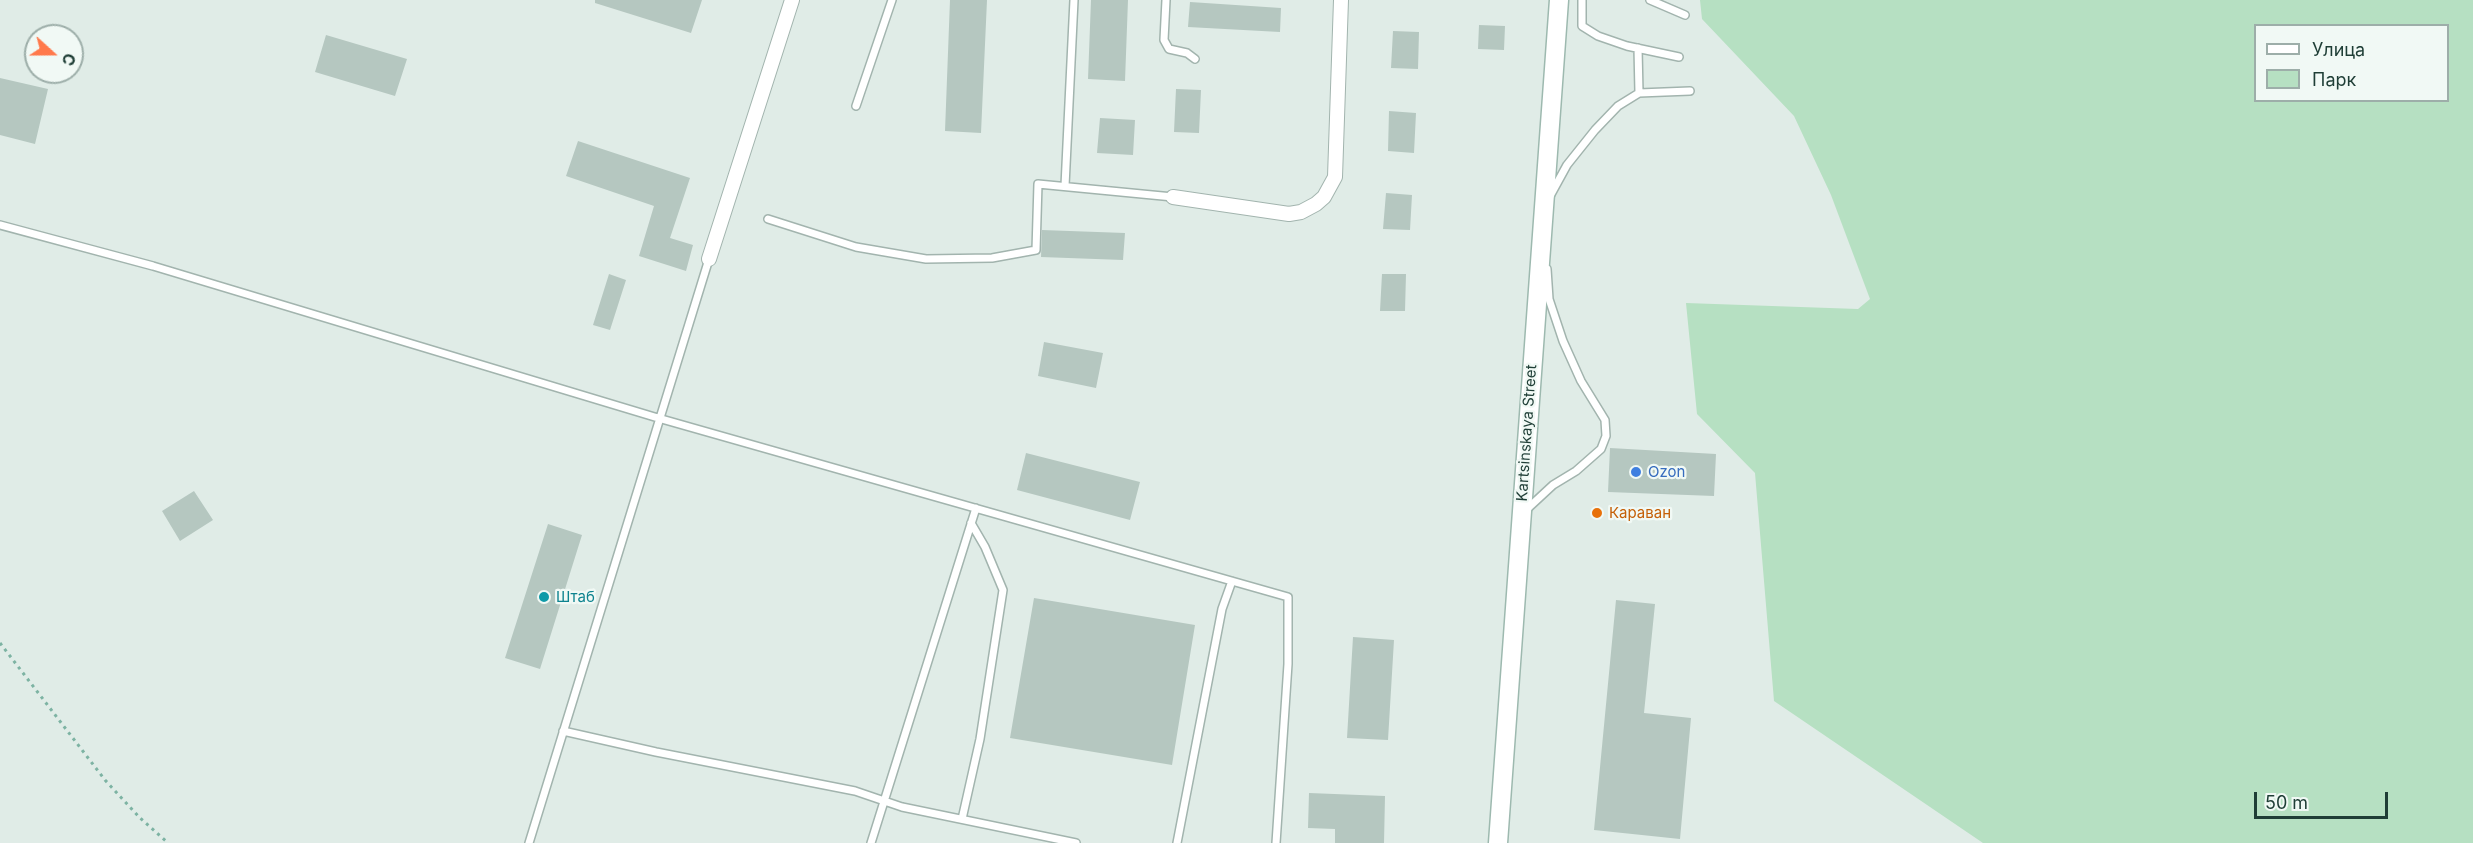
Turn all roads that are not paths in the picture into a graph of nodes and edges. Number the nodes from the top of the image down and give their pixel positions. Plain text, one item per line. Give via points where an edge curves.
1 (792, 0) edge
2 (892, 0) edge
3 (1074, 0) edge
4 (1166, 0) edge
5 (1341, 0) edge
6 (1560, 0) edge
7 (1582, 0) edge
8 (1650, 0) edge
9 (1684, 15) dead end
10 (1638, 48) junction
11 (1680, 57) dead end
12 (1195, 59) dead end
13 (1690, 91) dead end
14 (1639, 93) junction
15 (856, 106) dead end
16 (1065, 186) junction
17 (1173, 197) joint
18 (1544, 209) junction
19 (768, 219) dead end
20 (0, 225) edge
21 (709, 259) joint
22 (658, 418) junction
23 (976, 508) junction
24 (1521, 514) junction
25 (971, 523) junction
26 (1232, 581) junction
27 (563, 731) junction
28 (883, 801) junction
29 (962, 819) junction
30 (529, 843) edge
31 (871, 843) edge
32 (1076, 843) edge
33 (1177, 843) edge
34 (1276, 843) edge
35 (1498, 843) edge

1 - 21 street
2 - 15 lane
3 - 16 lane
4 - 12 lane via 1164,40 1169,49
5 - 17 street via 1335,177 1324,197 1301,212 1289,214
6 - 18 main road, Kartsinskaya Street
7 - 10 lane via 1582,27
8 - 9 lane
10 - 11 lane
10 - 14 lane
13 - 14 lane
14 - 18 lane via 1618,106 1595,130 1567,165
16 - 17 lane
16 - 19 lane via 1038,184 1036,250 992,258 926,259 856,247
18 - 24 main road, Kartsinskaya Street
18 - 24 lane via 1549,299 1563,341 1605,420 1606,436 1601,449
20 - 22 lane via 153,266
21 - 22 lane
22 - 23 lane
22 - 27 lane
23 - 25 lane
23 - 26 lane
24 - 35 main road, Kartsinskaya Street
25 - 28 lane
25 - 29 lane via 1003,590 980,739
26 - 33 lane via 1222,609
26 - 34 lane via 1288,597 1288,664
27 - 28 lane via 855,791
27 - 30 lane
28 - 29 lane
28 - 31 lane
29 - 32 lane

